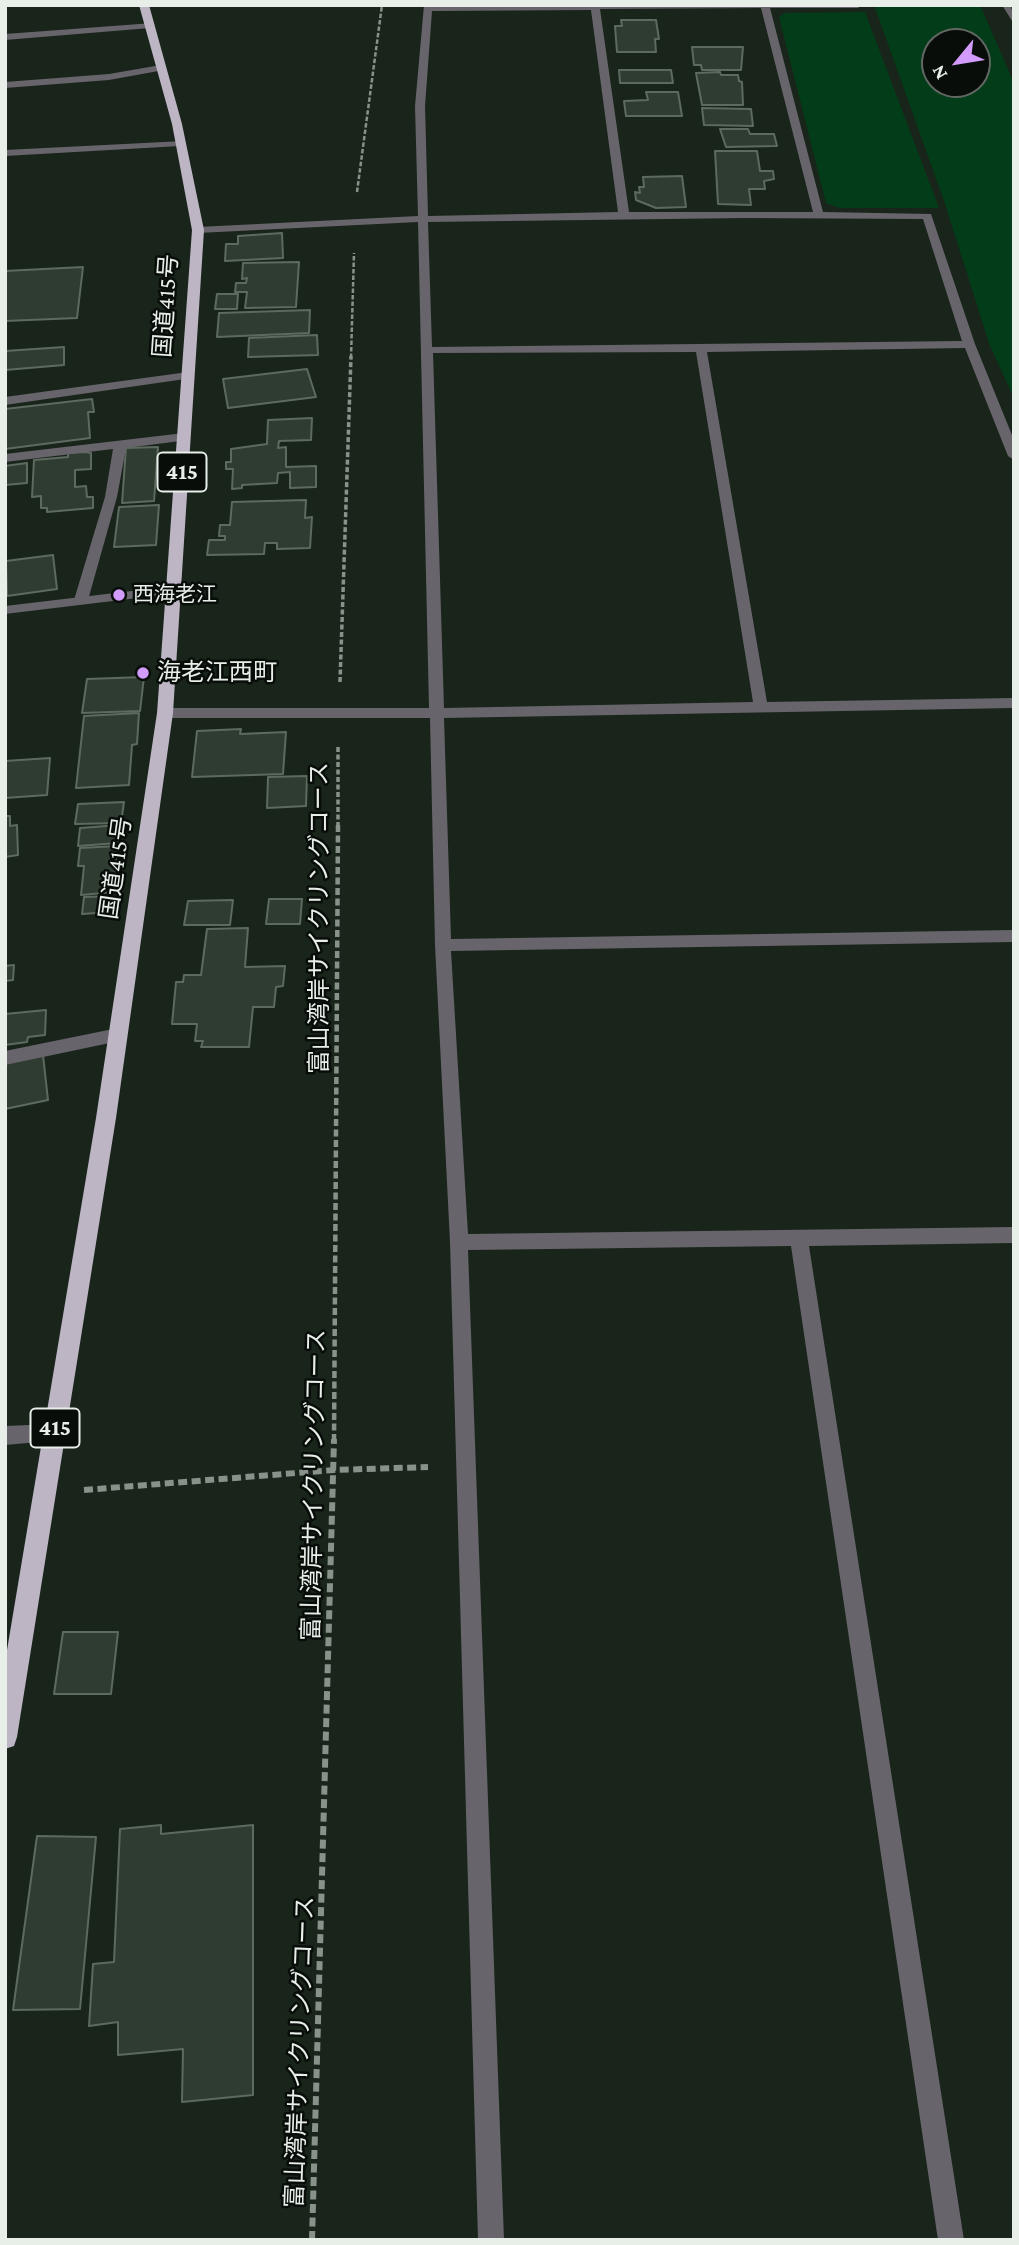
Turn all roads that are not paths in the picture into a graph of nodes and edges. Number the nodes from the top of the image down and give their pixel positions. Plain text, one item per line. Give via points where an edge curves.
1 (144, 5) edge
2 (858, 5) edge
3 (1006, 5) edge
4 (428, 7) edge
5 (765, 7) edge
6 (595, 8) junction
7 (1014, 21) edge
8 (150, 25) junction
9 (5, 37) edge
10 (161, 68) junction
11 (5, 85) edge
12 (180, 143) junction
13 (5, 153) edge
14 (624, 215) junction
15 (819, 215) junction
16 (425, 220) junction
17 (198, 230) junction
18 (969, 344) junction
19 (701, 349) junction
20 (428, 350) junction
21 (188, 376) junction
22 (5, 401) edge
23 (184, 437) junction
24 (120, 444) junction
25 (1014, 456) edge
26 (5, 458) edge
27 (174, 590) junction
28 (81, 600) junction
29 (5, 610) edge
30 (1014, 703) edge
31 (760, 704) junction
32 (165, 713) junction
33 (437, 713) junction
34 (1014, 936) edge
35 (443, 945) junction
36 (118, 1035) junction
37 (5, 1058) edge
38 (1014, 1235) edge
39 (799, 1238) junction
40 (459, 1242) junction
41 (54, 1433) junction
42 (5, 1436) edge
43 (5, 1737) edge
44 (491, 2240) edge
45 (951, 2240) edge

1 - 8 highway, 国道415号 / 415
2 - 5 street
3 - 7 street
4 - 6 street
4 - 16 street via 420,106
5 - 6 street
5 - 15 street
6 - 14 street
8 - 9 street
8 - 10 highway, 国道415号 / 415
10 - 11 street
10 - 12 highway, 国道415号 / 415
12 - 13 street
12 - 17 highway, 国道415号 / 415
14 - 15 street
14 - 16 street
15 - 18 street via 926,216
16 - 17 street
16 - 20 street
17 - 21 highway, 国道415号 / 415
18 - 19 street
18 - 25 street
19 - 20 street
19 - 31 street
20 - 33 street
21 - 22 street
21 - 23 highway, 国道415号 / 415
23 - 24 street
23 - 27 highway, 国道415号 / 415
24 - 26 street
24 - 28 street via 111,497
27 - 28 street
27 - 32 highway, 国道415号 / 415
28 - 29 street
30 - 31 street
31 - 33 street
32 - 33 street
32 - 36 highway, 国道415号 / 415
33 - 35 street
34 - 35 street
35 - 40 street
36 - 37 street
36 - 41 highway, 国道415号 / 415
38 - 39 street
39 - 40 street
39 - 45 street
40 - 44 street
41 - 42 street
41 - 43 highway, 国道415号 / 415

